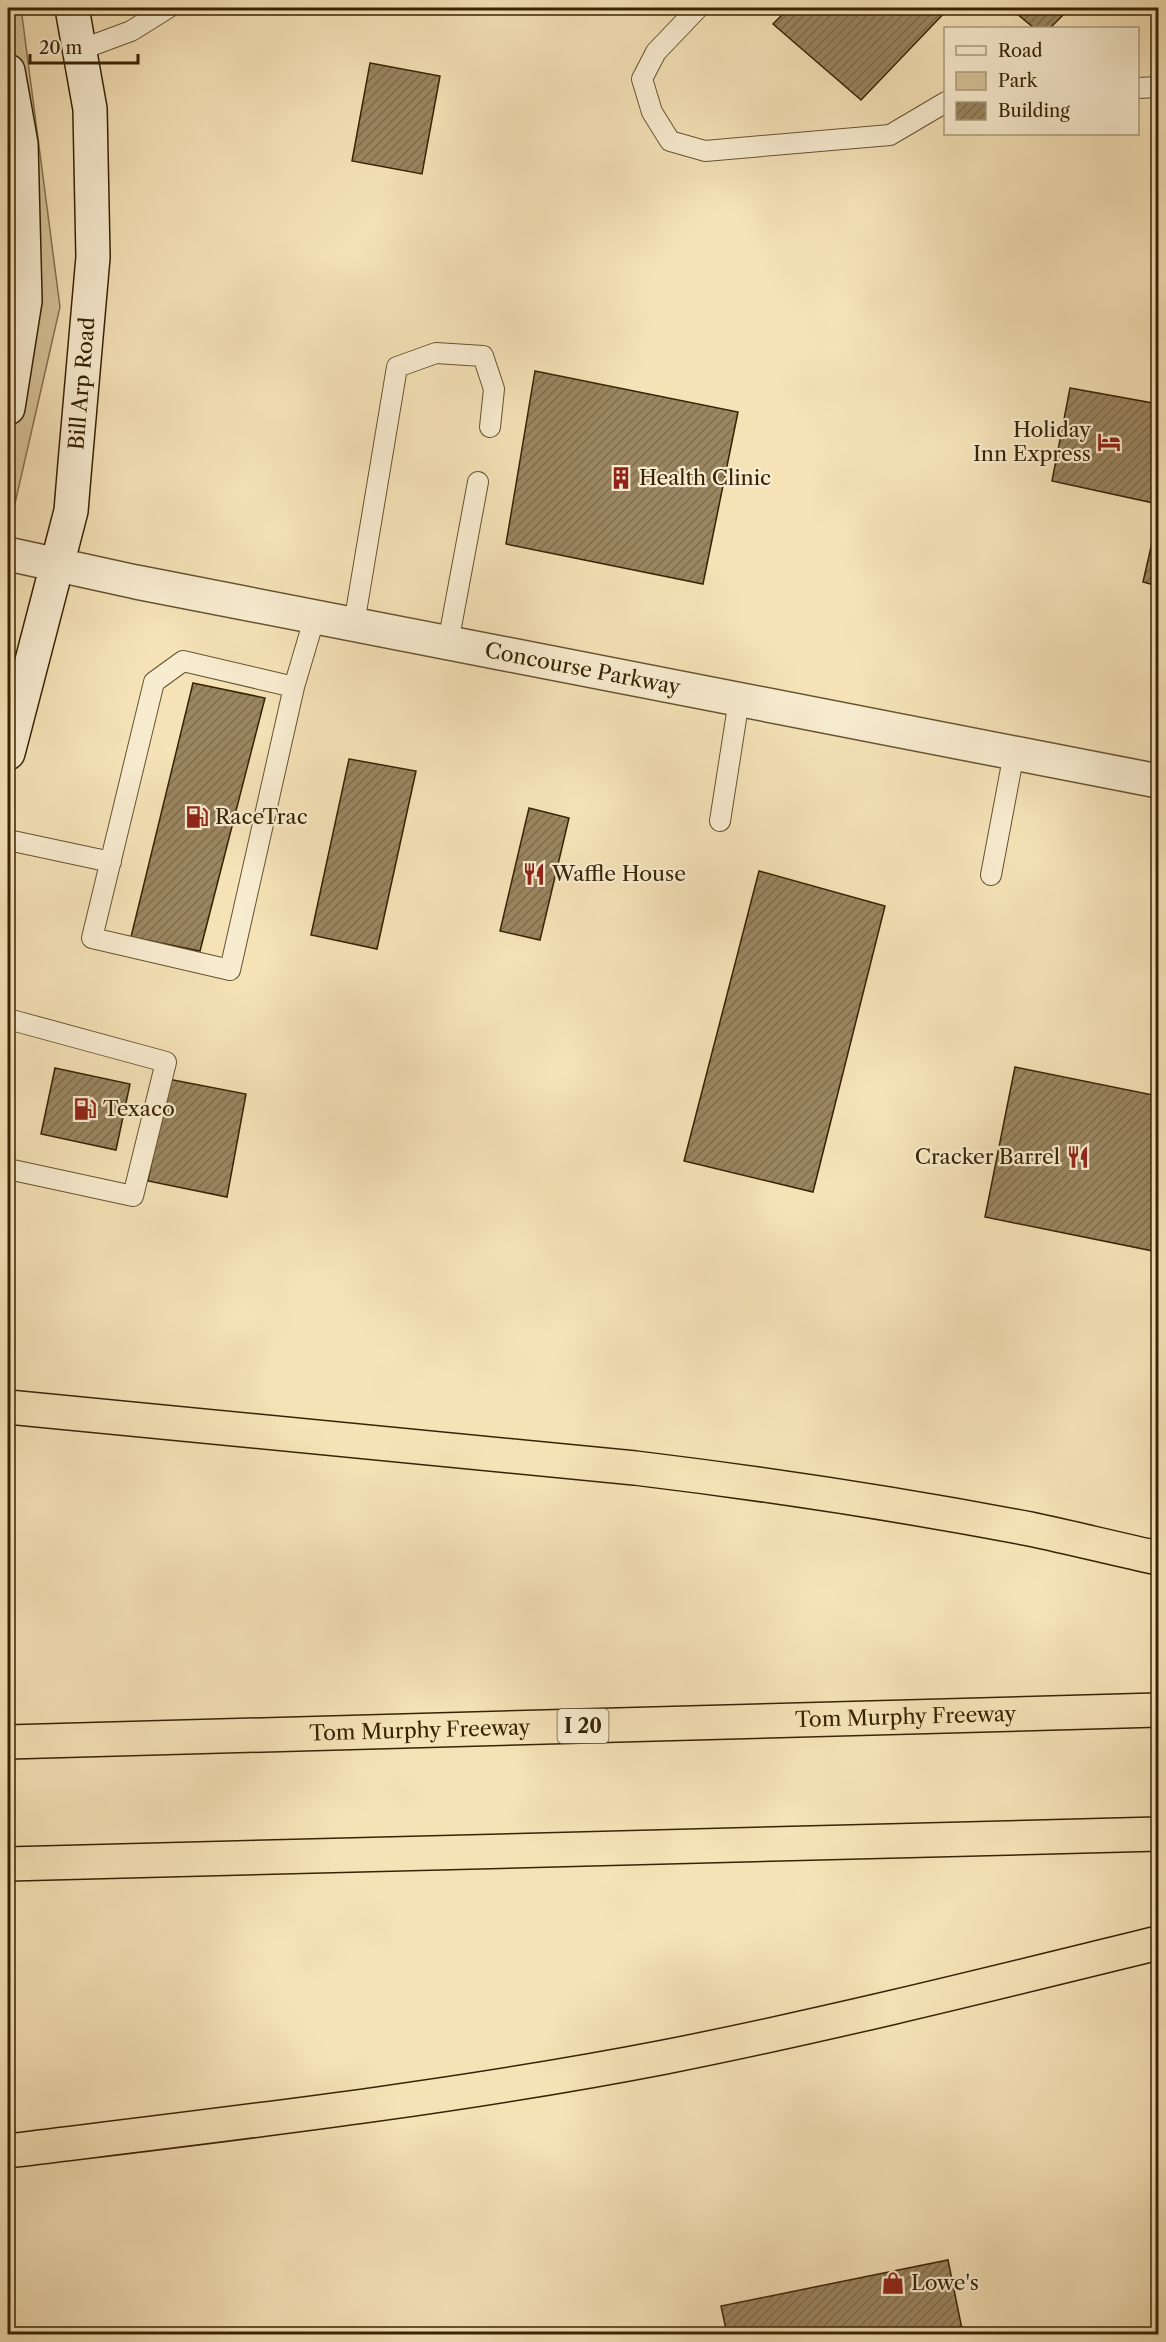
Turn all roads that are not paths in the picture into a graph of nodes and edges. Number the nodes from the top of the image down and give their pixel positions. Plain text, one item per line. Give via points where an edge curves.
1 (72, 8) edge
2 (168, 8) edge
3 (698, 8) edge
4 (80, 51) junction
5 (9, 83) edge
6 (1158, 87) edge
7 (1139, 88) edge
8 (944, 103) edge
9 (8, 408) edge
10 (490, 427) dead end
11 (478, 482) dead end
12 (8, 554) edge
13 (56, 566) junction
14 (315, 616) junction
15 (354, 624) junction
16 (448, 643) junction
17 (294, 687) junction
18 (738, 700) junction
19 (8, 753) edge
20 (1014, 753) junction
21 (1158, 781) edge
22 (720, 821) dead end
23 (8, 840) edge
24 (111, 862) junction
25 (991, 875) dead end
26 (8, 1019) edge
27 (8, 1169) edge
28 (9, 1406) edge
29 (1158, 1558) edge
30 (1158, 1710) edge
31 (8, 1742) edge
32 (1158, 1834) edge
33 (8, 1864) edge
34 (1158, 1943) edge
35 (8, 2151) edge

1 - 4 street, Bill Arp Road
2 - 4 lane via 131,31
3 - 8 lane via 656,52 642,79 652,112 670,141 705,151 890,135
4 - 13 street, Bill Arp Road via 90,109 93,256 71,511
5 - 9 street via 21,144 25,301
6 - 7 lane
10 - 15 lane via 494,389 483,356 436,353 397,368
11 - 16 lane
12 - 13 street, Concourse Parkway
13 - 14 street, Concourse Parkway
13 - 19 street, Bill Arp Road
14 - 15 street, Concourse Parkway
14 - 17 lane
15 - 16 street, Concourse Parkway
16 - 18 street, Concourse Parkway
17 - 24 lane via 183,661 154,682
17 - 24 lane via 230,970 92,938
18 - 20 street, Concourse Parkway
18 - 22 lane
20 - 21 street, Concourse Parkway
20 - 25 lane
23 - 24 lane
26 - 27 lane via 166,1062 134,1196
28 - 29 highway via 713,1478 929,1510
30 - 31 highway, Tom Murphy Freeway / I 20
32 - 33 highway
34 - 35 highway via 948,1995 666,2057 450,2093

